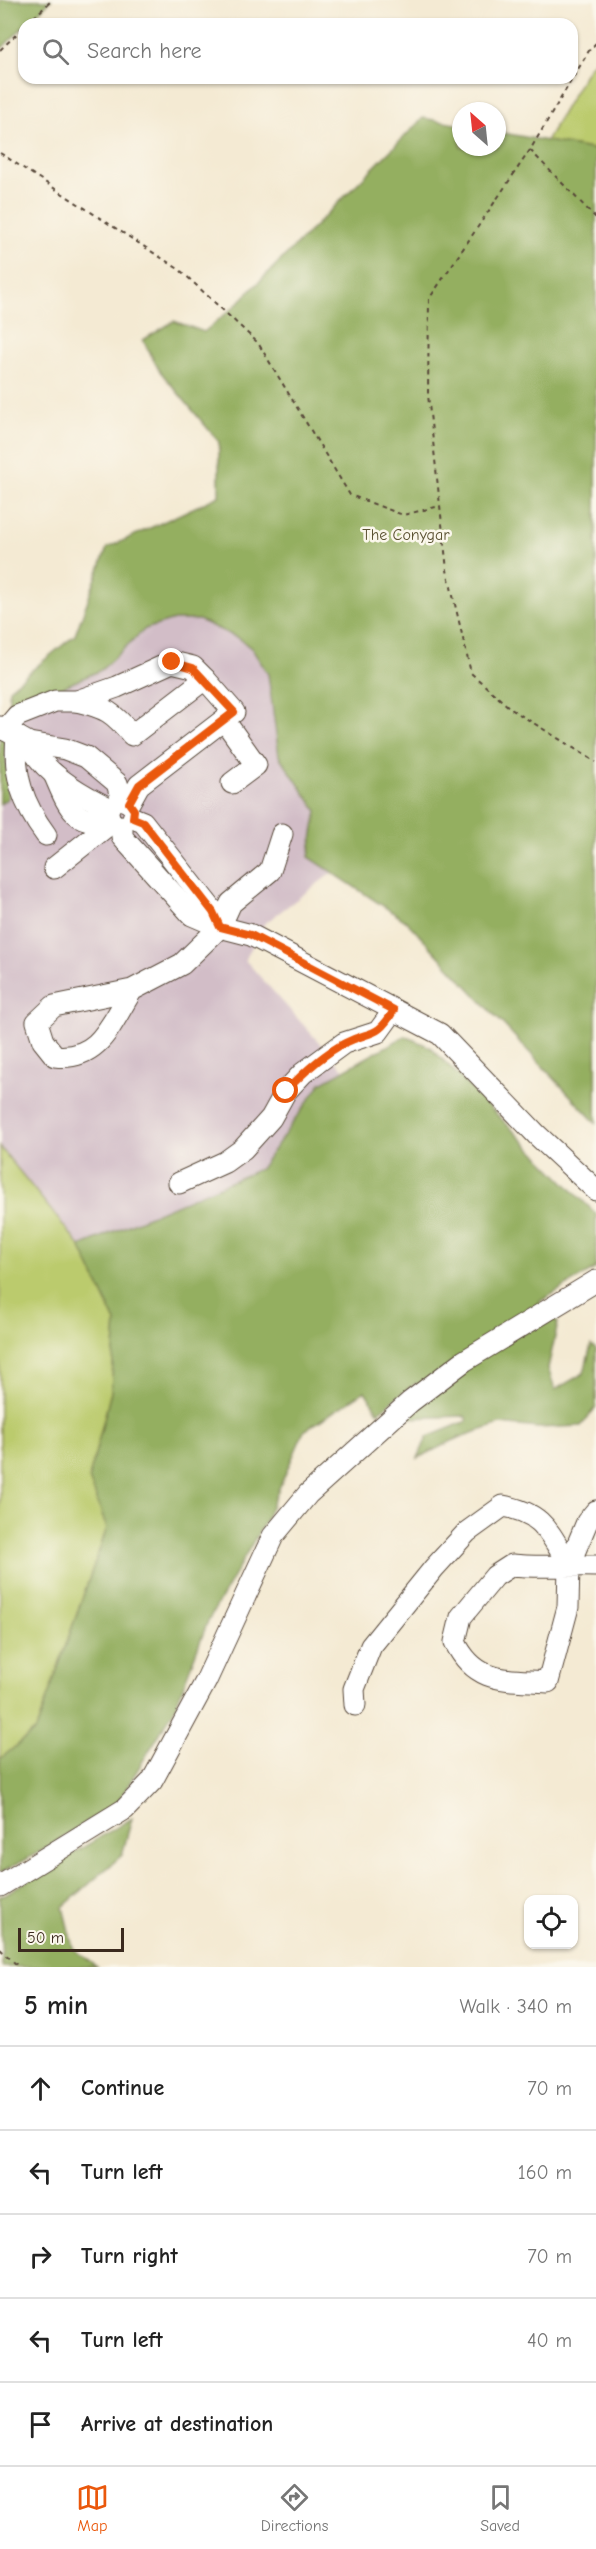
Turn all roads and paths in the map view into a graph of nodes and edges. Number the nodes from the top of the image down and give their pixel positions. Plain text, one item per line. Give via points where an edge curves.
1 (52, 0) edge
2 (33, 18) edge
3 (18, 32) edge
4 (596, 43) edge
5 (0, 50) edge
6 (578, 69) edge
7 (569, 84) edge
8 (530, 150) junction
9 (0, 153) edge
10 (596, 218) edge
11 (440, 506) junction
12 (205, 679) junction
13 (77, 701) junction
14 (224, 720) junction
15 (13, 734) edge
16 (596, 762) edge
17 (232, 783) dead end
18 (119, 813) junction
19 (282, 834) dead end
20 (46, 835) dead end
21 (54, 868) dead end
22 (220, 927) junction
23 (132, 990) dead end
24 (394, 1010) junction
25 (178, 1183) dead end
26 (596, 1190) edge
27 (596, 1281) edge
28 (596, 1511) edge
29 (569, 1565) junction
30 (596, 1566) edge
31 (355, 1705) dead end
32 (0, 1886) edge
33 (0, 1949) edge
34 (19, 1967) edge

1 - 2 path
3 - 5 path
4 - 6 path
7 - 8 path
8 - 10 path
8 - 11 path via 429,299 428,395
9 - 11 path via 180,270 258,342 350,495 403,515
11 - 16 path via 447,570 471,673 511,709
12 - 13 lane via 193,668 172,662
12 - 13 lane via 132,735 104,708
12 - 14 lane via 234,712
13 - 15 lane via 55,701 17,716
14 - 17 lane via 256,765
14 - 18 lane via 139,785
15 - 18 lane via 86,758 117,783
15 - 18 lane via 54,774 65,800 79,817 88,822
15 - 20 lane via 21,792 28,811
18 - 21 lane
18 - 22 lane via 122,837 192,915
19 - 22 lane via 270,871 231,903
22 - 23 lane via 182,964
22 - 24 lane via 251,935
24 - 25 lane via 378,1032 344,1043 303,1072 286,1091 271,1118 243,1149 225,1162
24 - 26 lane via 441,1034 537,1135
27 - 32 lane via 455,1368 410,1402 308,1494 273,1536 206,1682 152,1781 125,1809
28 - 29 lane via 587,1522
29 - 29 lane via 512,1565 495,1576 460,1617 454,1642 471,1665 489,1678 548,1682 568,1607
29 - 30 lane
29 - 31 lane via 544,1525 524,1510 503,1506 467,1532 371,1646 354,1689
33 - 34 path

